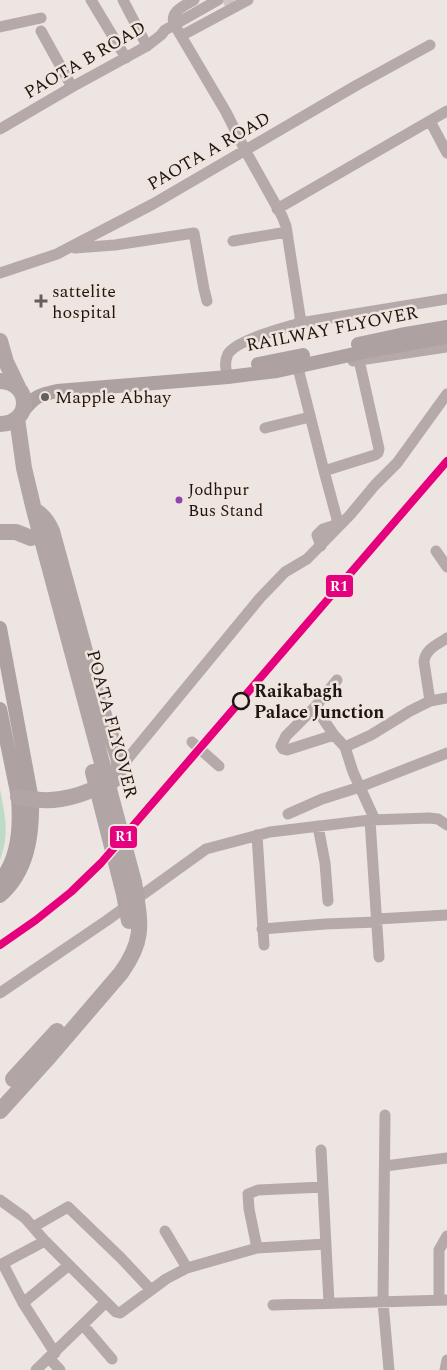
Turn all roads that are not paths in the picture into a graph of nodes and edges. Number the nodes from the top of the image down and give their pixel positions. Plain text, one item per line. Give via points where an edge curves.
1 (91, 0) edge
2 (123, 0) edge
3 (194, 0) edge
4 (248, 0) edge
5 (222, 3) tunnel mouth
6 (41, 18) dead end
7 (0, 27) edge
8 (41, 31) dead end
9 (177, 31) junction
10 (430, 45) dead end
11 (147, 46) junction
12 (126, 58) junction
13 (72, 87) junction
14 (447, 111) edge
15 (430, 121) junction
16 (0, 129) edge
17 (245, 150) junction
18 (447, 153) edge
19 (277, 209) junction
20 (287, 232) junction
21 (233, 241) dead end
22 (68, 248) junction
23 (0, 273) edge
24 (447, 300) edge
25 (207, 301) dead end
26 (300, 323) junction
27 (447, 327) edge
28 (447, 337) edge
29 (0, 341) edge
30 (447, 346) edge
31 (358, 360) junction
32 (275, 366) junction
33 (299, 372) junction
34 (230, 376) junction
35 (0, 381) edge
36 (19, 389) junction
37 (447, 394) edge
38 (310, 417) junction
39 (8, 421) edge
40 (265, 428) dead end
41 (378, 453) junction
42 (397, 463) junction
43 (324, 471) junction
44 (34, 510) junction
45 (0, 532) edge
46 (31, 538) junction
47 (321, 546) junction
48 (436, 551) dead end
49 (42, 561) junction
50 (447, 567) edge
51 (0, 628) edge
52 (447, 638) edge
53 (337, 680) dead end
54 (5, 685) edge
55 (447, 698) edge
56 (430, 701) junction
57 (315, 707) junction
58 (0, 709) edge
59 (334, 735) junction
60 (192, 742) dead end
61 (345, 747) junction
62 (447, 753) edge
63 (218, 766) dead end
64 (120, 768) junction
65 (360, 787) junction
66 (25, 799) junction
67 (288, 814) dead end
68 (444, 819) edge
69 (373, 820) junction
70 (318, 826) junction
71 (258, 835) junction
72 (0, 881) edge
73 (0, 896) edge
74 (328, 901) dead end
75 (447, 916) edge
76 (377, 921) junction
77 (262, 929) junction
78 (264, 945) dead end
79 (379, 957) dead end
80 (0, 993) edge
81 (0, 1094) edge
82 (0, 1111) edge
83 (385, 1115) dead end
84 (321, 1150) dead end
85 (447, 1158) edge
86 (385, 1166) junction
87 (323, 1187) junction
88 (0, 1200) edge
89 (32, 1227) junction
90 (165, 1230) dead end
91 (447, 1236) edge
92 (45, 1241) junction
93 (326, 1244) junction
94 (257, 1248) junction
95 (1, 1265) edge
96 (69, 1265) junction
97 (187, 1268) junction
98 (151, 1290) junction
99 (443, 1300) edge
100 (106, 1302) junction
101 (383, 1302) junction
102 (23, 1303) junction
103 (329, 1303) junction
104 (273, 1305) dead end
105 (83, 1325) junction
106 (52, 1356) junction
107 (112, 1359) dead end
108 (447, 1360) edge
109 (36, 1370) edge
110 (60, 1370) edge
111 (389, 1370) edge
112 (445, 1370) edge

1 - 12 street
2 - 11 street
3 - 9 street via 173,15
4 - 9 street
5 - 9 street, PAOTA B ROAD
6 - 7 street
8 - 13 street
9 - 11 street, PAOTA B ROAD via 162,35
9 - 17 street
10 - 17 street, PAOTA A ROAD
11 - 12 street, PAOTA B ROAD
12 - 13 street, PAOTA B ROAD
13 - 16 street, PAOTA B ROAD
14 - 15 street
15 - 18 street
15 - 19 street
17 - 19 street
17 - 22 street, PAOTA A ROAD via 153,204
19 - 20 street
20 - 21 street
20 - 26 street
22 - 23 street, PAOTA A ROAD
22 - 25 street via 115,245 194,232
24 - 26 street
26 - 34 street via 232,349 227,355
27 - 32 main road, RAILWAY FLYOVER via 400,334
28 - 32 main road, RAILWAY FLYOVER
29 - 36 highway
30 - 31 street
31 - 33 street
31 - 41 street
32 - 34 main road, RAILWAY FLYOVER
33 - 34 street
33 - 38 street
34 - 36 main road
34 - 39 main road via 43,394 32,399
35 - 36 highway via 12,383
36 - 39 highway via 24,404
37 - 42 street
38 - 40 street
38 - 43 street
39 - 44 highway, POATA FLYOVER
39 - 46 highway, POATA FLYOVER
41 - 42 street
41 - 43 street
42 - 47 street
43 - 47 street via 337,523 322,529 317,535
44 - 49 highway, POATA FLYOVER
44 - 64 highway via 45,518 52,531
45 - 46 highway via 16,532
46 - 49 highway, POATA FLYOVER
47 - 64 street via 285,572 260,598
48 - 50 street
49 - 81 highway, POATA FLYOVER via 124,894 129,920 128,936 113,966
49 - 82 highway, POATA FLYOVER via 134,882 139,933 135,950 120,973
51 - 54 main road
52 - 56 street via 425,656
53 - 57 street
54 - 66 main road
55 - 56 street
56 - 61 street
57 - 59 street
57 - 59 street via 286,736 281,746 283,749
58 - 66 main road
59 - 61 street
60 - 63 street
61 - 65 street
62 - 65 street
64 - 66 highway via 113,781 86,793 63,799
65 - 67 street
65 - 69 street
66 - 72 main road via 15,852
66 - 73 main road via 33,820 25,860
68 - 69 street
69 - 70 street
69 - 76 street
70 - 71 street
70 - 74 street
71 - 77 street
71 - 80 street via 206,849
75 - 76 street
76 - 77 street
76 - 79 street
77 - 78 street
83 - 86 street
84 - 87 street
85 - 86 street
86 - 101 street
87 - 93 street
87 - 94 street via 258,1190 248,1194
88 - 89 street
89 - 92 street
89 - 98 street via 68,1207
90 - 97 street
91 - 99 street via 438,1250
92 - 95 street
92 - 96 street
93 - 94 street
93 - 103 street
94 - 97 street
95 - 102 street
96 - 100 street
96 - 102 street
97 - 98 street
98 - 100 street via 122,1313 116,1312
99 - 101 street
100 - 105 street
101 - 103 street
101 - 111 street
102 - 106 street
103 - 104 street
105 - 106 street
105 - 107 street
106 - 109 street
106 - 110 street
108 - 112 street

